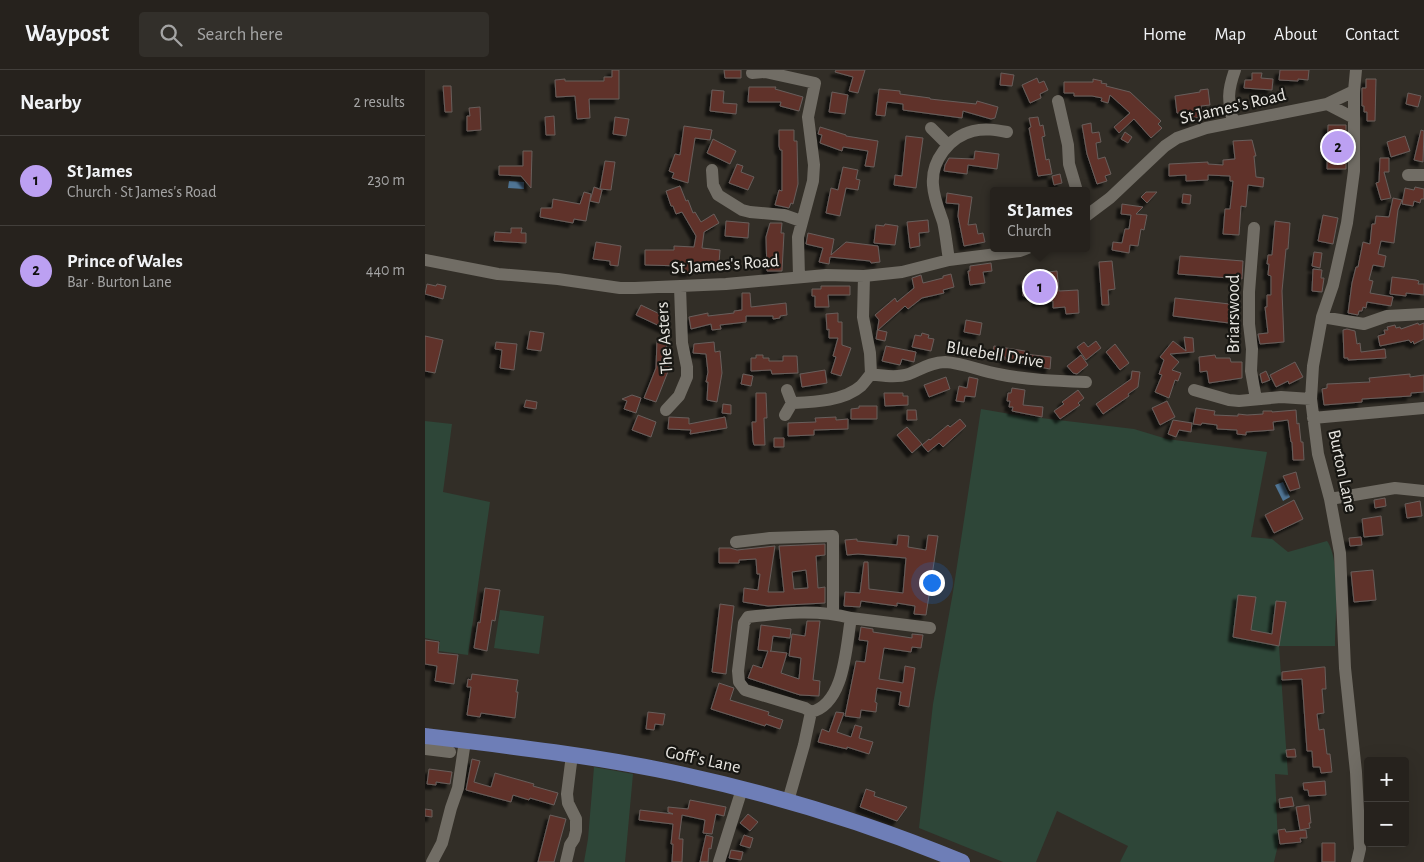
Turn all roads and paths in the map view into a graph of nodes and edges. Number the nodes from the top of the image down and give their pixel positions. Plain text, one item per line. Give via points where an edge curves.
1 (1235, 70) edge
2 (1367, 70) edge
3 (765, 71) edge
4 (752, 73) dead end
5 (1355, 73) edge
6 (1354, 91) junction
7 (1058, 102) dead end
8 (1327, 104) junction
9 (1355, 118) junction
10 (1233, 122) junction
11 (931, 128) dead end
12 (1007, 132) dead end
13 (948, 145) junction
14 (712, 170) dead end
15 (1409, 175) dead end
16 (1424, 175) edge
17 (1076, 187) edge
18 (1090, 210) edge
19 (801, 221) junction
20 (1255, 228) dead end
21 (1012, 252) edge
22 (425, 260) edge
23 (949, 260) junction
24 (864, 276) junction
25 (799, 277) junction
26 (680, 287) junction
27 (1424, 314) edge
28 (1323, 317) junction
29 (871, 374) junction
30 (1086, 382) dead end
31 (787, 390) dead end
32 (1193, 390) dead end
33 (1311, 398) junction
34 (1256, 399) junction
35 (792, 402) junction
36 (1424, 408) edge
37 (666, 410) dead end
38 (785, 415) dead end
39 (1313, 418) junction
40 (1424, 491) edge
41 (1330, 499) junction
42 (736, 542) dead end
43 (833, 614) junction
44 (851, 618) junction
45 (930, 628) dead end
46 (811, 712) junction
47 (425, 736) edge
48 (465, 741) junction
49 (425, 749) edge
50 (450, 752) dead end
51 (572, 755) junction
52 (742, 789) junction
53 (788, 801) junction
54 (432, 862) edge
55 (566, 862) edge
56 (719, 862) edge
57 (962, 862) edge
58 (1357, 862) edge

1 - 10 street via 1228,88
2 - 5 street
3 - 4 street
3 - 19 street via 815,83 808,117 813,181
5 - 6 street, Burton Lane
6 - 8 street, St James's Road
6 - 9 street, Burton Lane
7 - 17 street
8 - 9 street
8 - 10 street, St James's Road
9 - 28 street, Burton Lane via 1354,171 1347,222
10 - 18 street, St James's Road via 1177,138 1110,198
11 - 13 street
12 - 13 street via 971,131
13 - 23 street via 937,163 933,182
14 - 19 street via 713,185 718,195 742,210
15 - 16 street
19 - 25 street via 797,245
20 - 34 street, Briarswood via 1249,324
21 - 23 street, St James's Road
22 - 26 street, St James's Road via 498,274 620,288
23 - 24 street, St James's Road via 902,272
24 - 25 street, St James's Road
24 - 29 street via 863,318
25 - 26 street, St James's Road
26 - 37 street, The Asters via 687,377 679,396
27 - 28 street via 1387,316 1364,324
28 - 33 street, Burton Lane via 1313,366
29 - 30 street, Bluebell Drive via 909,374 947,362 1019,378
29 - 35 street via 861,386 844,395 814,402
31 - 35 street
32 - 34 street via 1229,400
33 - 34 street
33 - 39 street, Burton Lane
35 - 38 street
36 - 39 street
39 - 41 street, Burton Lane via 1318,454
40 - 41 street via 1395,488
41 - 58 street, Burton Lane via 1340,553 1345,668 1356,772 1360,849
42 - 43 street via 833,536
43 - 44 street
43 - 46 street via 770,614 748,617 744,624 738,670 739,682 745,690
44 - 45 street
44 - 46 street via 840,683 833,695
46 - 53 street
47 - 48 main road, Goff's Lane
48 - 51 main road, Goff's Lane
48 - 54 street via 458,788 442,843
49 - 50 street
51 - 52 main road, Goff's Lane
51 - 55 street via 567,794 576,819 576,831
52 - 53 main road, Goff's Lane
52 - 56 street
53 - 57 main road, Goff's Lane

